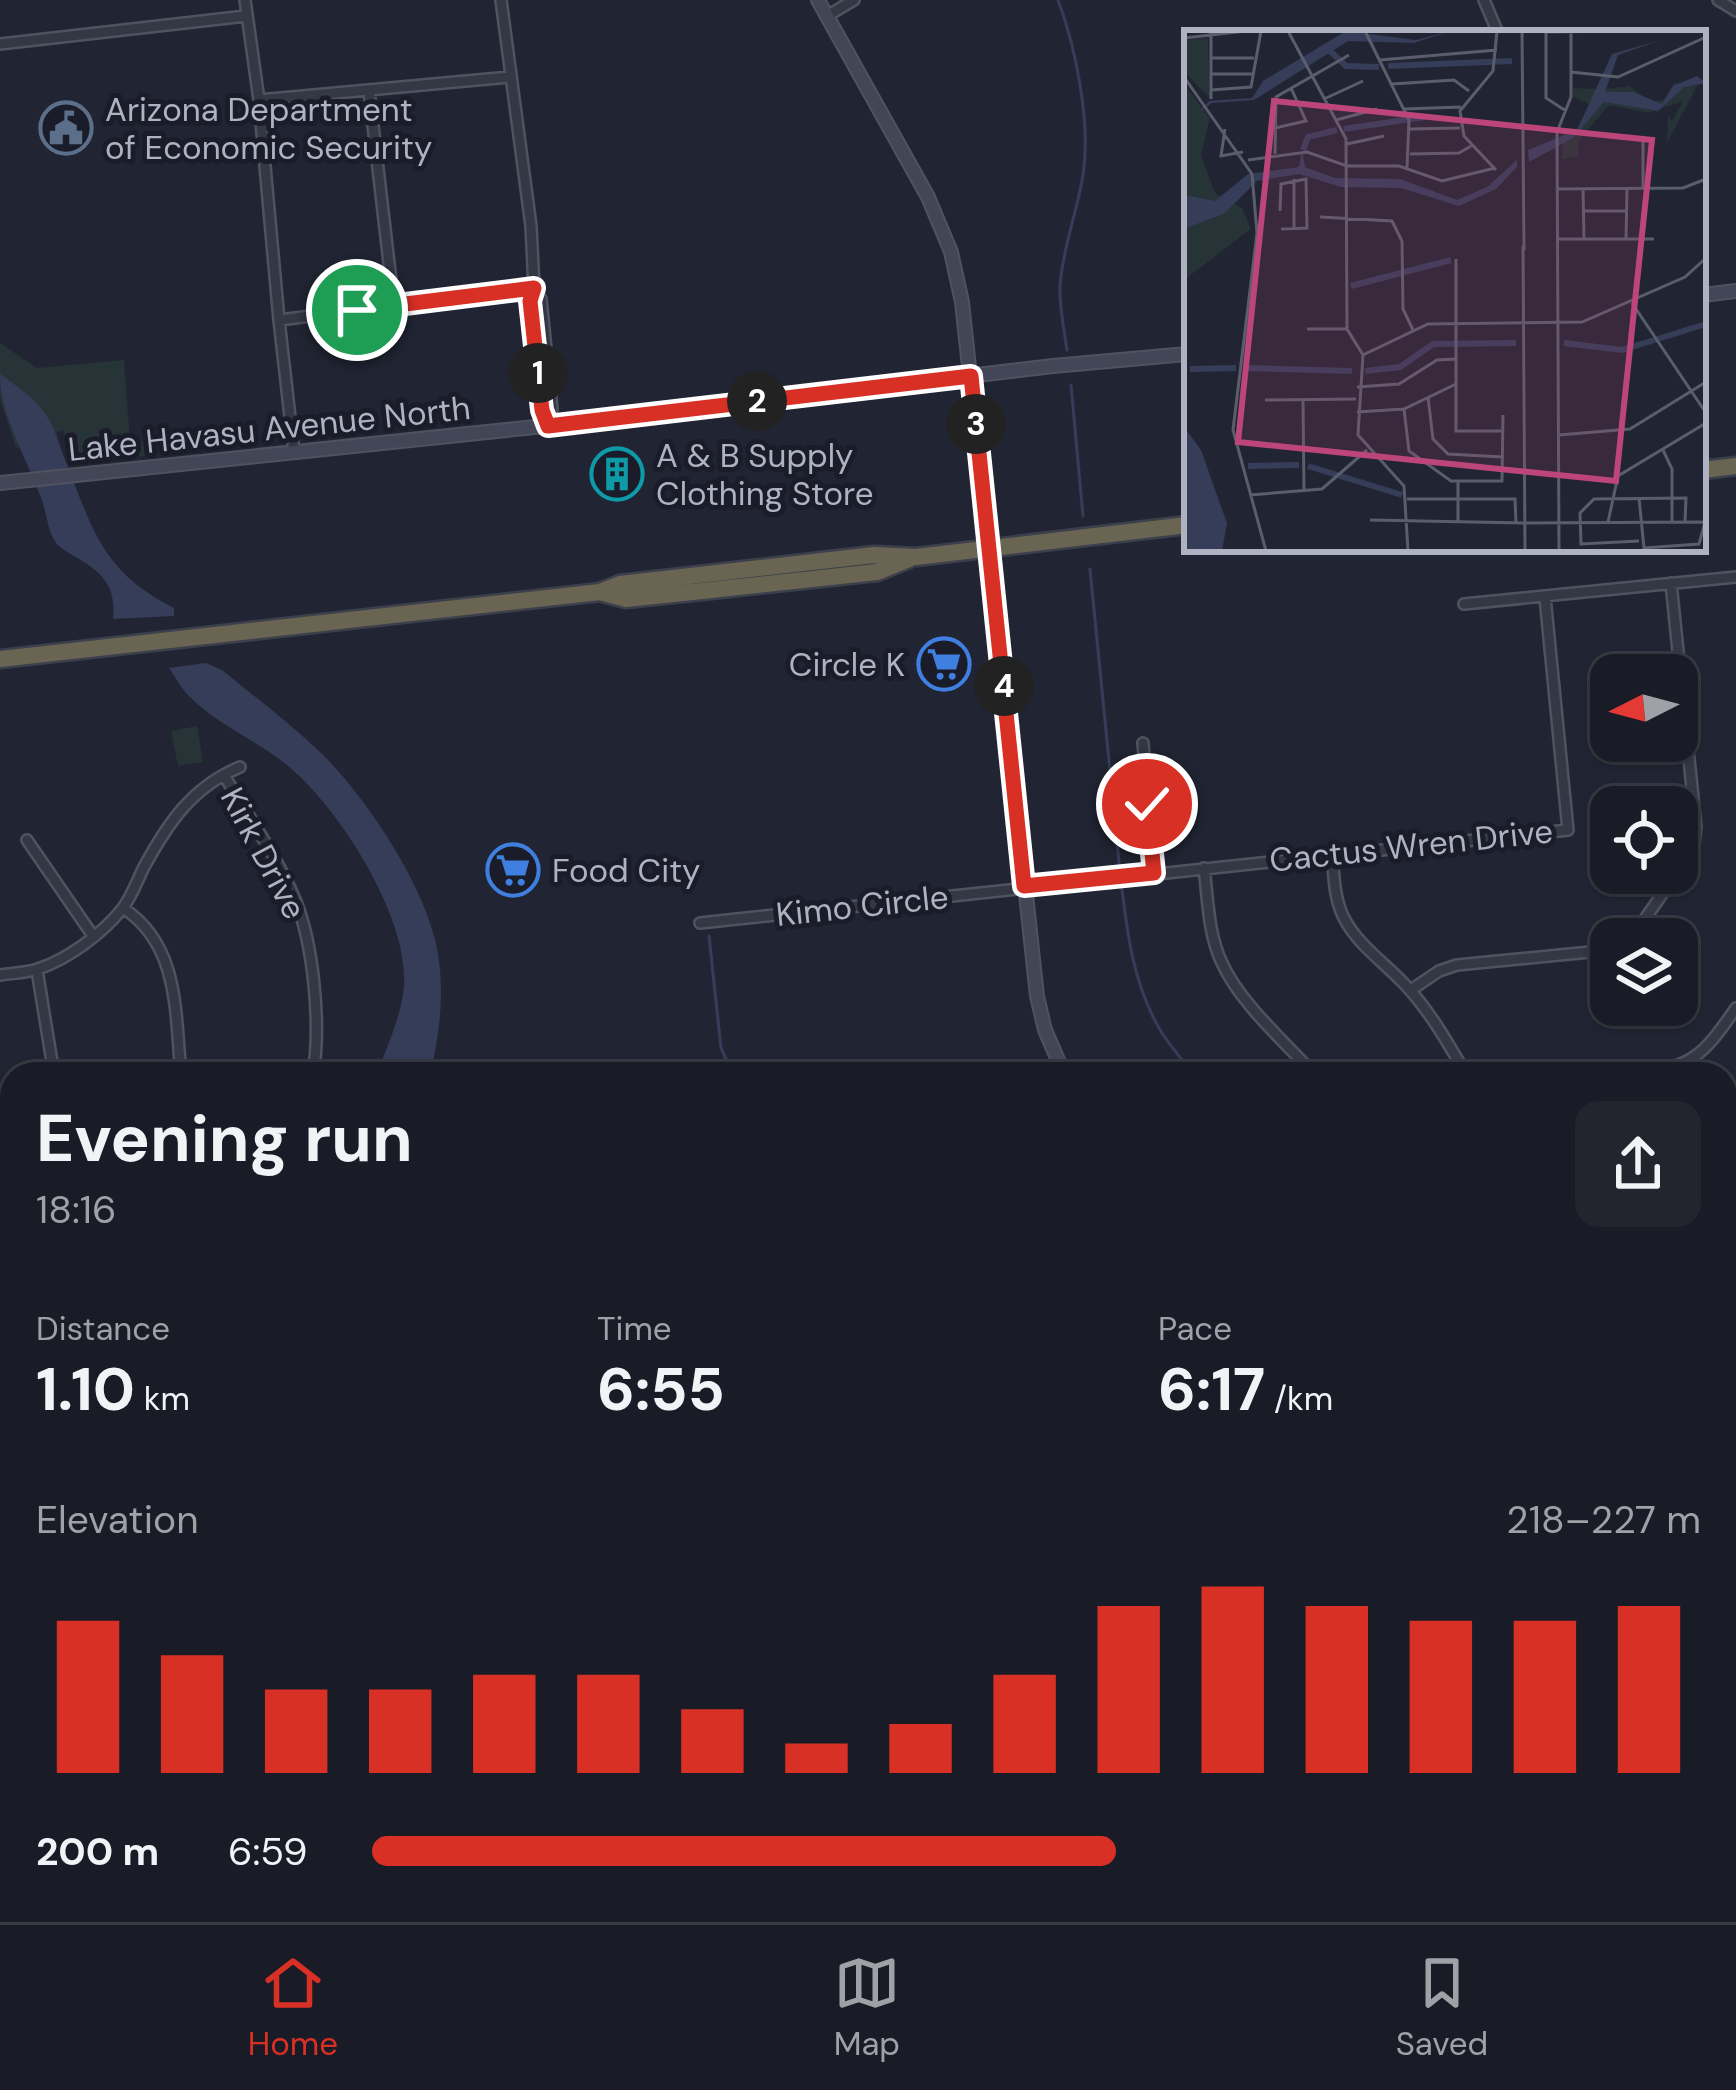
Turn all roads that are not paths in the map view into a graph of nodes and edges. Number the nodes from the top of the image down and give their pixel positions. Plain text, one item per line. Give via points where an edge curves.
1 (244, 0) edge
2 (501, 0) edge
3 (818, 0) edge
4 (854, 0) edge
5 (1484, 0) edge
6 (1718, 0) edge
7 (1736, 11) edge
8 (246, 16) junction
9 (827, 16) junction
10 (1497, 30) edge
11 (0, 44) edge
12 (510, 77) junction
13 (369, 91) junction
14 (259, 100) junction
15 (534, 288) junction
16 (1736, 291) edge
17 (1706, 295) edge
18 (394, 305) junction
19 (279, 320) junction
20 (1184, 354) edge
21 (971, 376) junction
22 (548, 426) junction
23 (294, 452) junction
24 (1736, 466) edge
25 (1706, 470) edge
26 (0, 483) edge
27 (1184, 525) edge
28 (990, 549) junction
29 (1736, 577) edge
30 (1671, 583) junction
31 (1545, 597) junction
32 (1464, 604) dead end
33 (0, 659) edge
34 (1143, 743) dead end
35 (240, 767) dead end
36 (224, 775) junction
37 (1692, 786) edge
38 (27, 840) dead end
39 (1332, 854) junction
40 (1204, 868) junction
41 (1154, 873) junction
42 (1024, 886) junction
43 (123, 908) junction
44 (700, 923) dead end
45 (93, 937) junction
46 (1590, 950) edge
47 (37, 970) junction
48 (0, 975) edge
49 (1411, 990) junction
50 (1736, 1008) edge
51 (52, 1062) edge
52 (180, 1062) edge
53 (314, 1062) edge
54 (1059, 1062) edge
55 (1303, 1062) edge
56 (1459, 1062) edge
57 (1686, 1062) edge

1 - 8 street
2 - 12 street
3 - 9 main road
4 - 9 street
5 - 10 street
6 - 7 street
8 - 11 street
8 - 14 street
9 - 21 main road via 951,252
12 - 13 street
12 - 15 street
13 - 14 street
13 - 18 street
14 - 19 street
15 - 18 street
15 - 22 street
16 - 17 main road
18 - 19 street
19 - 23 street
20 - 21 main road, Lake Havasu Avenue North
21 - 22 main road, Lake Havasu Avenue North
21 - 28 main road
22 - 23 main road, Lake Havasu Avenue North
23 - 26 main road, Lake Havasu Avenue North
24 - 25 highway
27 - 28 highway
28 - 33 highway via 916,557 877,572 626,599 600,592
28 - 42 main road
29 - 30 street
30 - 31 street
30 - 37 street
31 - 32 street
31 - 39 street, Cactus Wren Drive via 1568,830
34 - 41 street
35 - 36 street
36 - 43 street via 171,819
36 - 53 street, Kirk Drive via 303,923
38 - 45 street
39 - 40 street, Cactus Wren Drive
39 - 49 street via 1342,916
40 - 41 street, Cactus Wren Drive
40 - 55 street via 1222,963
41 - 42 street, Cactus Wren Drive
42 - 44 street, Kimo Circle
42 - 54 main road via 1037,996
43 - 45 street
43 - 52 street via 154,935 168,964
45 - 47 street
46 - 49 street via 1457,965
47 - 48 street
47 - 51 street
49 - 56 street
50 - 57 street via 1712,1043

